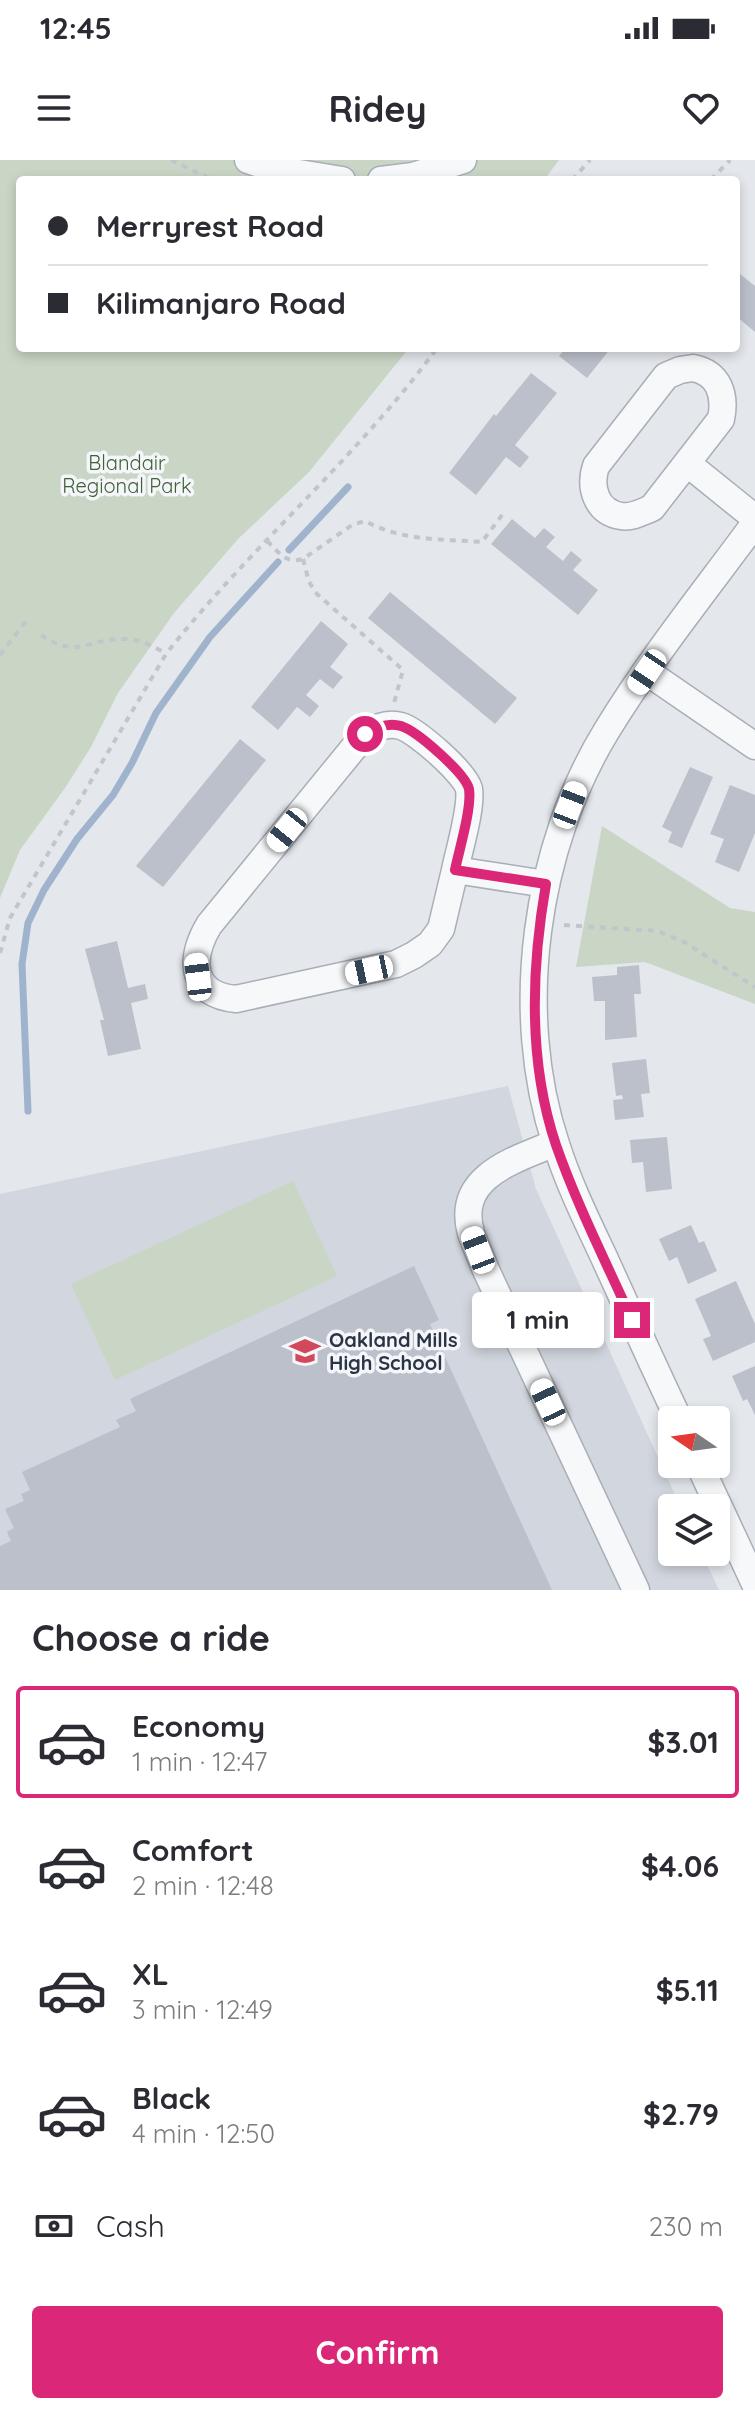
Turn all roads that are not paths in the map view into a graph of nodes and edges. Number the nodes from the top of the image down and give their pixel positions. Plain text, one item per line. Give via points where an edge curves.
1 (248, 160) edge
2 (463, 160) edge
3 (311, 176) edge
4 (413, 176) edge
5 (688, 464) junction
6 (755, 521) edge
7 (647, 672) junction
8 (755, 746) edge
9 (455, 870) junction
10 (546, 884) junction
11 (555, 1143) junction
12 (673, 1406) edge
13 (706, 1478) edge
14 (755, 1584) edge
15 (636, 1590) edge

1 - 3 street
2 - 4 street
5 - 5 street via 721,419 724,405 715,378 693,368 666,376 596,466 592,489 611,513 637,514 652,508
5 - 6 street
6 - 7 street
7 - 8 street
7 - 10 street via 577,787
9 - 9 street via 469,788 455,767 410,730 398,725 375,728 209,925 198,944 198,977 206,990 236,999 396,964 430,944 441,929
9 - 10 street
10 - 11 street via 534,1003 538,1059
11 - 12 street
11 - 15 street via 503,1164 485,1178 472,1194 471,1231
13 - 14 street

